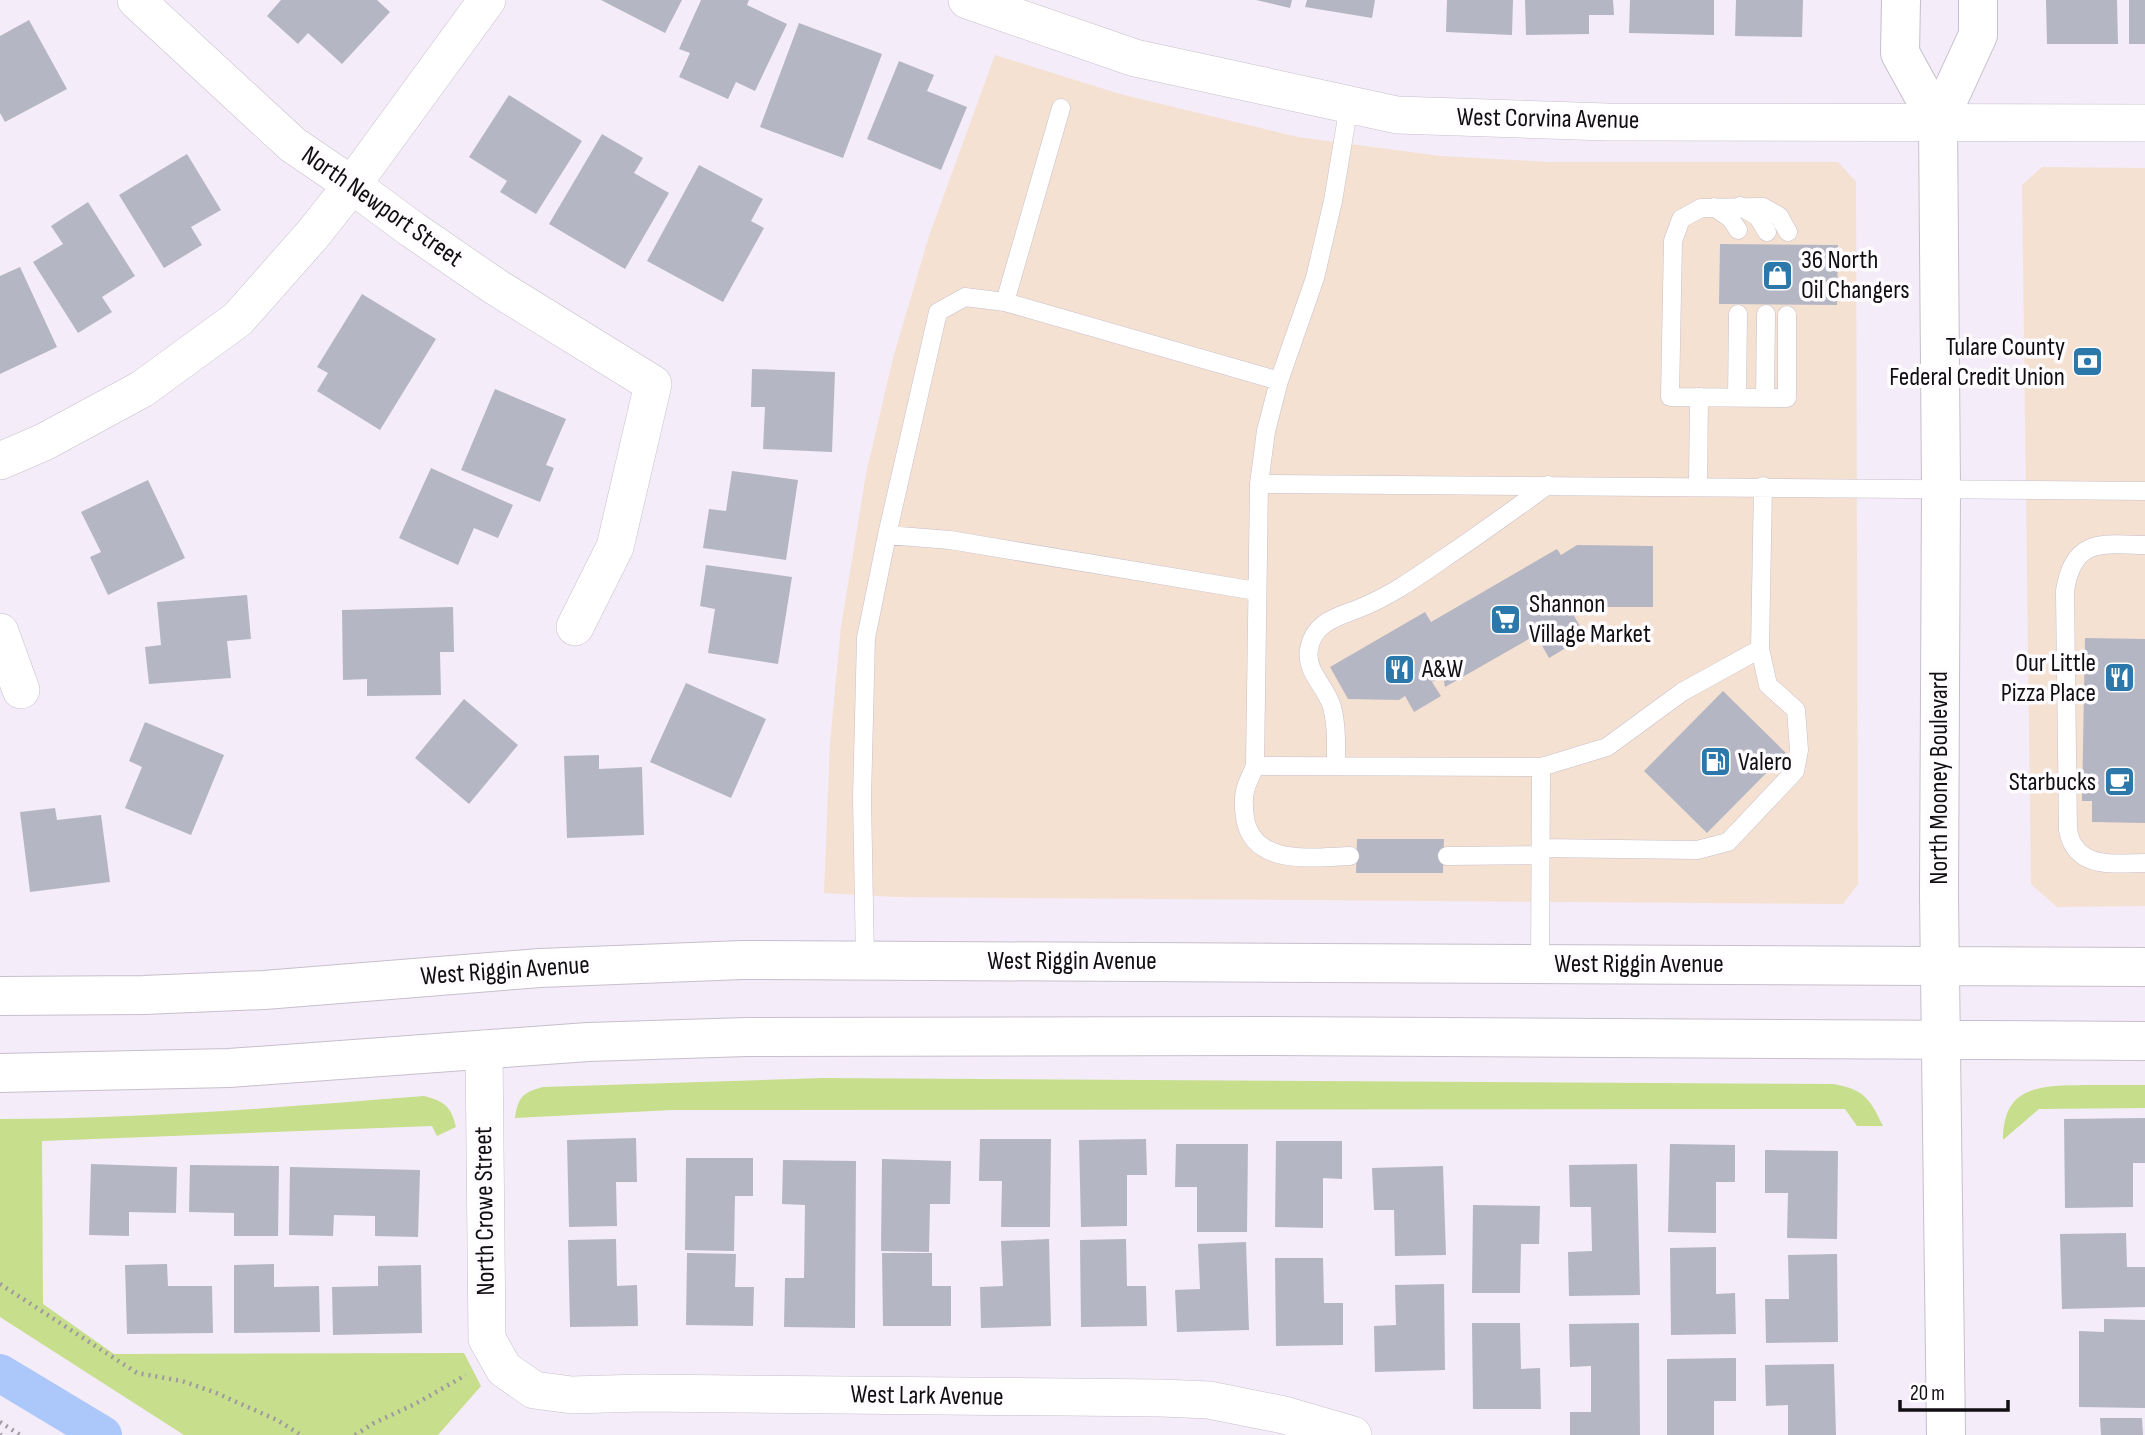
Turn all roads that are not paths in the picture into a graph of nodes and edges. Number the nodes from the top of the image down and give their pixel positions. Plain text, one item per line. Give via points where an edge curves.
1 (136, 0) edge
2 (487, 0) edge
3 (967, 0) edge
4 (1901, 0) edge
5 (1978, 0) edge
6 (1349, 105) junction
7 (1061, 108) dead end
8 (1938, 122) junction
9 (2145, 122) edge
10 (352, 185) junction
11 (1740, 206) junction
12 (1714, 207) junction
13 (1738, 230) dead end
14 (1767, 232) dead end
15 (1788, 232) dead end
16 (1005, 302) junction
17 (1738, 314) dead end
18 (1766, 314) dead end
19 (1787, 315) dead end
20 (1279, 381) junction
21 (1699, 397) junction
22 (1765, 397) junction
23 (1737, 398) junction
24 (0, 461) edge
25 (1259, 484) junction
26 (1548, 485) junction
27 (1698, 486) junction
28 (1763, 486) junction
29 (1941, 488) junction
30 (2145, 491) edge
31 (887, 535) junction
32 (2145, 545) edge
33 (1256, 591) junction
34 (575, 627) dead end
35 (0, 632) edge
36 (1760, 649) junction
37 (21, 690) dead end
38 (1255, 765) junction
39 (1336, 765) junction
40 (1541, 767) junction
41 (1540, 852) junction
42 (1350, 856) dead end
43 (1447, 856) dead end
44 (2145, 863) edge
45 (865, 960) junction
46 (1540, 964) junction
47 (1940, 967) junction
48 (2145, 967) edge
49 (0, 996) edge
50 (1941, 1040) junction
51 (2145, 1041) edge
52 (484, 1049) junction
53 (0, 1073) edge
54 (501, 1364) joint
55 (1353, 1435) edge
56 (1946, 1435) edge

1 - 10 street, North Newport Street via 293,145
2 - 10 street
3 - 6 street, West Corvina Avenue via 1135,58
4 - 8 main road, North Mooney Boulevard via 1900,53
5 - 8 main road, North Mooney Boulevard via 1978,34
6 - 8 street, West Corvina Avenue via 1396,115 1594,121
6 - 20 lane via 1315,278
7 - 16 lane
8 - 9 street, West Corvina Avenue
8 - 29 main road, North Mooney Boulevard
10 - 24 street via 238,319 142,389
10 - 34 street, North Newport Street via 496,287 653,384 615,547
11 - 12 lane
11 - 14 lane via 1758,217
11 - 15 lane via 1763,207 1779,216
12 - 13 lane
12 - 21 lane via 1681,219 1674,241 1670,397
16 - 20 lane
16 - 31 lane via 965,297 938,312
17 - 23 lane
18 - 22 lane
19 - 22 lane via 1787,398
20 - 25 lane
21 - 23 lane
21 - 27 lane
22 - 23 lane
25 - 26 lane
25 - 33 lane
26 - 27 lane
26 - 39 lane via 1419,576 1316,630 1308,659 1331,703
27 - 28 lane
28 - 29 lane
28 - 36 lane
29 - 30 lane
29 - 47 main road, North Mooney Boulevard
31 - 33 lane via 950,540
31 - 45 lane via 866,638 862,798
32 - 44 lane via 2089,548 2076,558 2065,591 2068,830 2074,847 2086,858 2105,864
33 - 38 lane
35 - 37 street
36 - 40 lane via 1682,692 1607,747
36 - 41 lane via 1768,685 1796,710 1800,750 1795,771 1728,842 1697,850
38 - 39 lane
38 - 42 lane via 1245,792 1244,813 1255,841 1286,856
39 - 40 lane
40 - 41 lane
41 - 43 lane
41 - 46 lane
45 - 46 main road, West Riggin Avenue
45 - 49 main road, West Riggin Avenue via 623,964 264,990
46 - 47 main road, West Riggin Avenue
47 - 48 main road, West Riggin Avenue
47 - 50 main road, North Mooney Boulevard
50 - 51 main road
50 - 52 main road via 747,1037
50 - 56 main road, North Mooney Boulevard
52 - 53 main road via 229,1068
52 - 54 street, North Crowe Street via 487,1339
54 - 55 street, West Lark Avenue via 534,1390 572,1395 1209,1400

